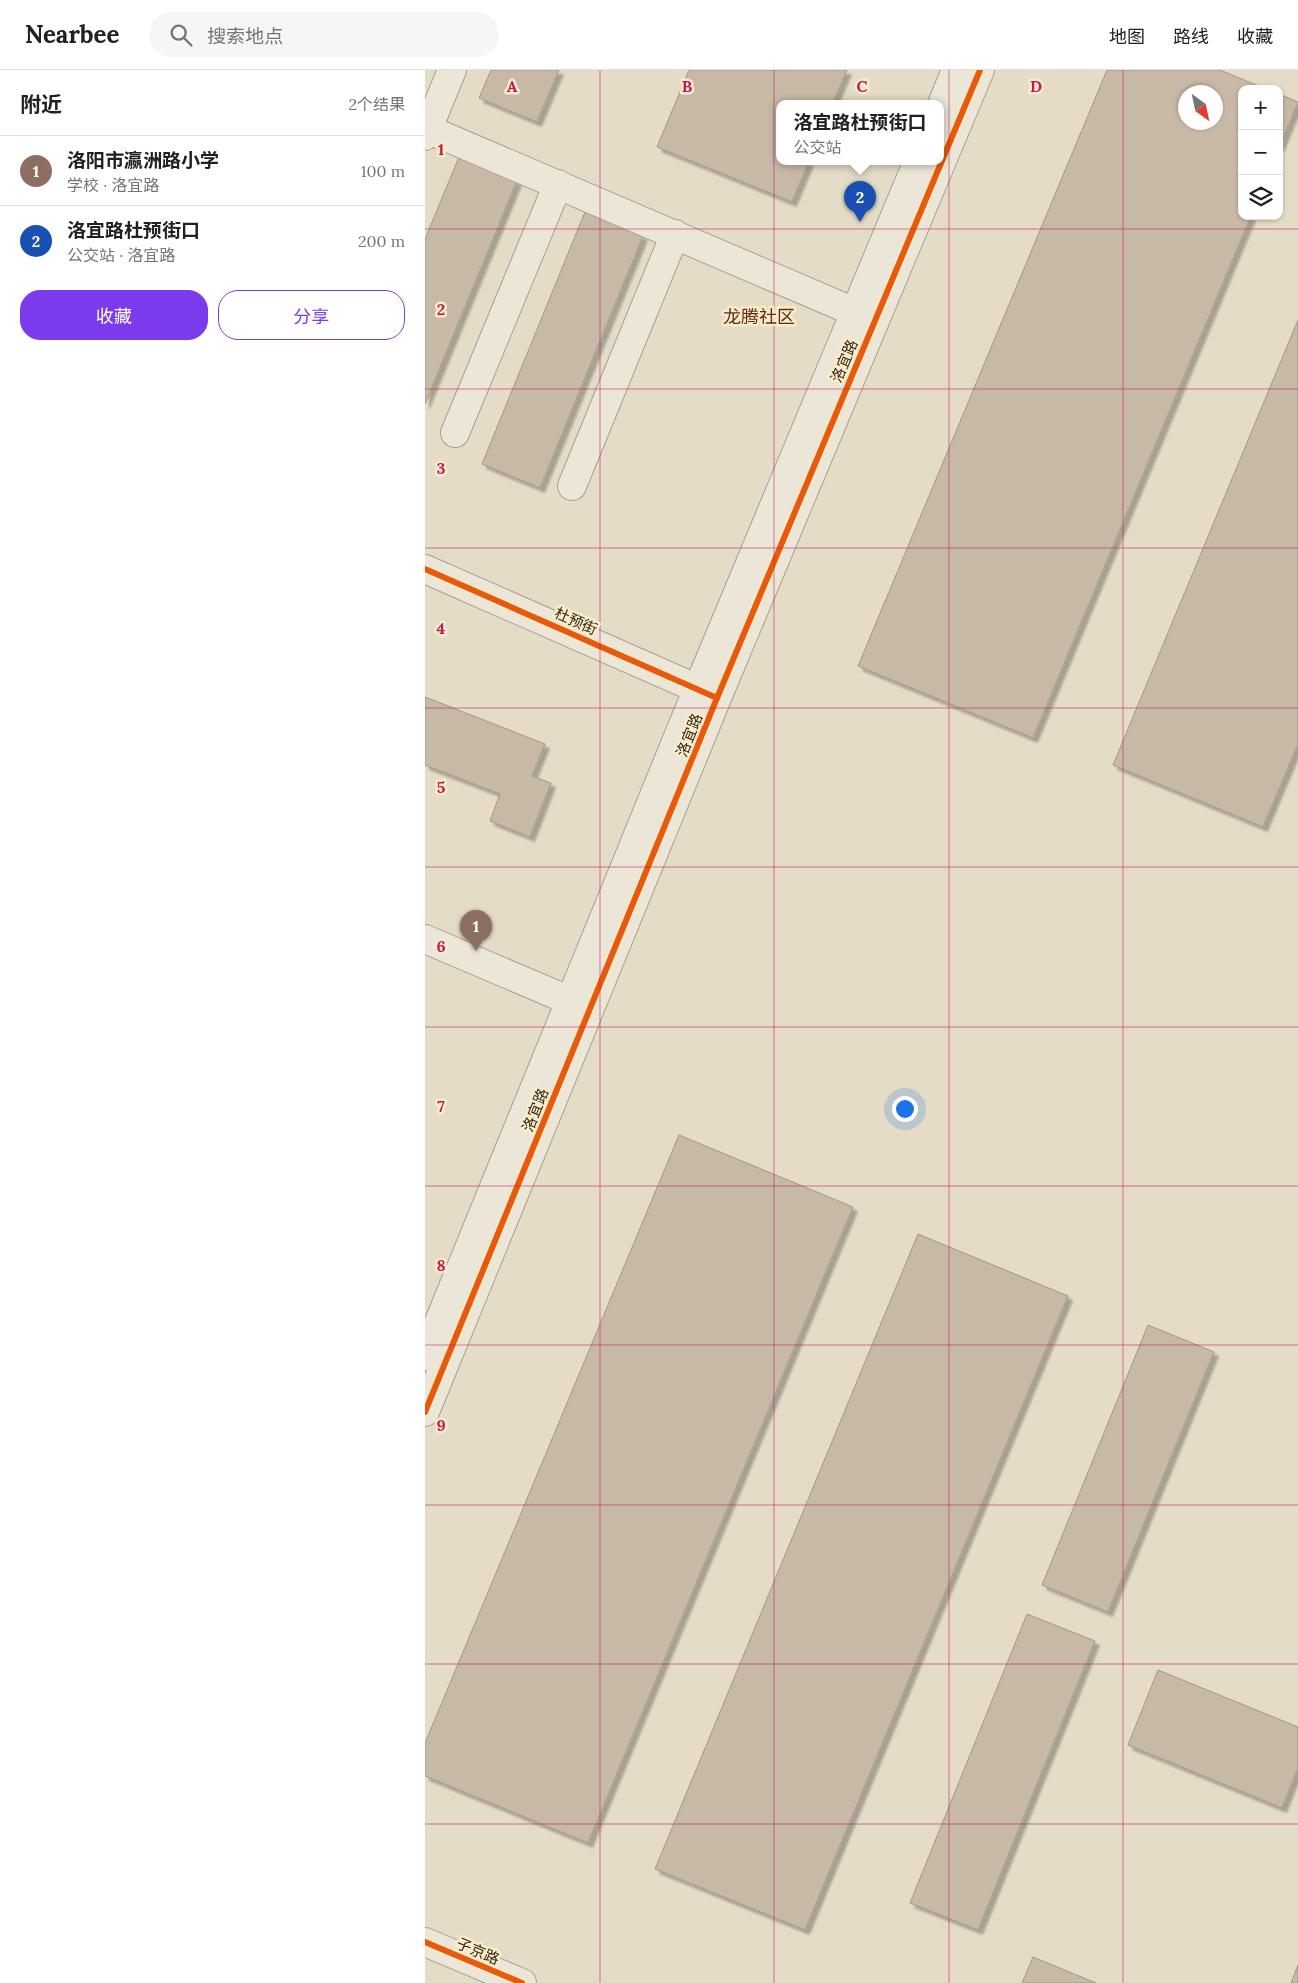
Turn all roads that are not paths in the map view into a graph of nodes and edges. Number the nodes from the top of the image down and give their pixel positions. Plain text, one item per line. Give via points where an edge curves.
1 (452, 70) edge
2 (956, 70) edge
3 (980, 70) edge
4 (944, 100) edge
5 (426, 131) edge
6 (944, 147) edge
7 (918, 165) edge
8 (936, 165) edge
9 (557, 184) junction
10 (675, 234) junction
11 (865, 316) junction
12 (455, 433) dead end
13 (572, 486) dead end
14 (425, 569) edge
15 (708, 693) junction
16 (425, 939) edge
17 (580, 1005) junction
18 (425, 1356) edge
19 (425, 1412) edge
20 (425, 1942) edge
21 (521, 1983) edge

1 - 5 street
2 - 4 street
3 - 6 street, 洛宜路
5 - 9 street
7 - 11 street, 洛宜路
8 - 11 street, 洛宜路
9 - 10 street
9 - 12 street
10 - 11 street
10 - 13 street
11 - 15 street, 洛宜路
14 - 15 street, 杜预街
15 - 17 street, 洛宜路
16 - 17 street
17 - 18 street, 洛宜路
17 - 19 street, 洛宜路
20 - 21 street, 子京路

